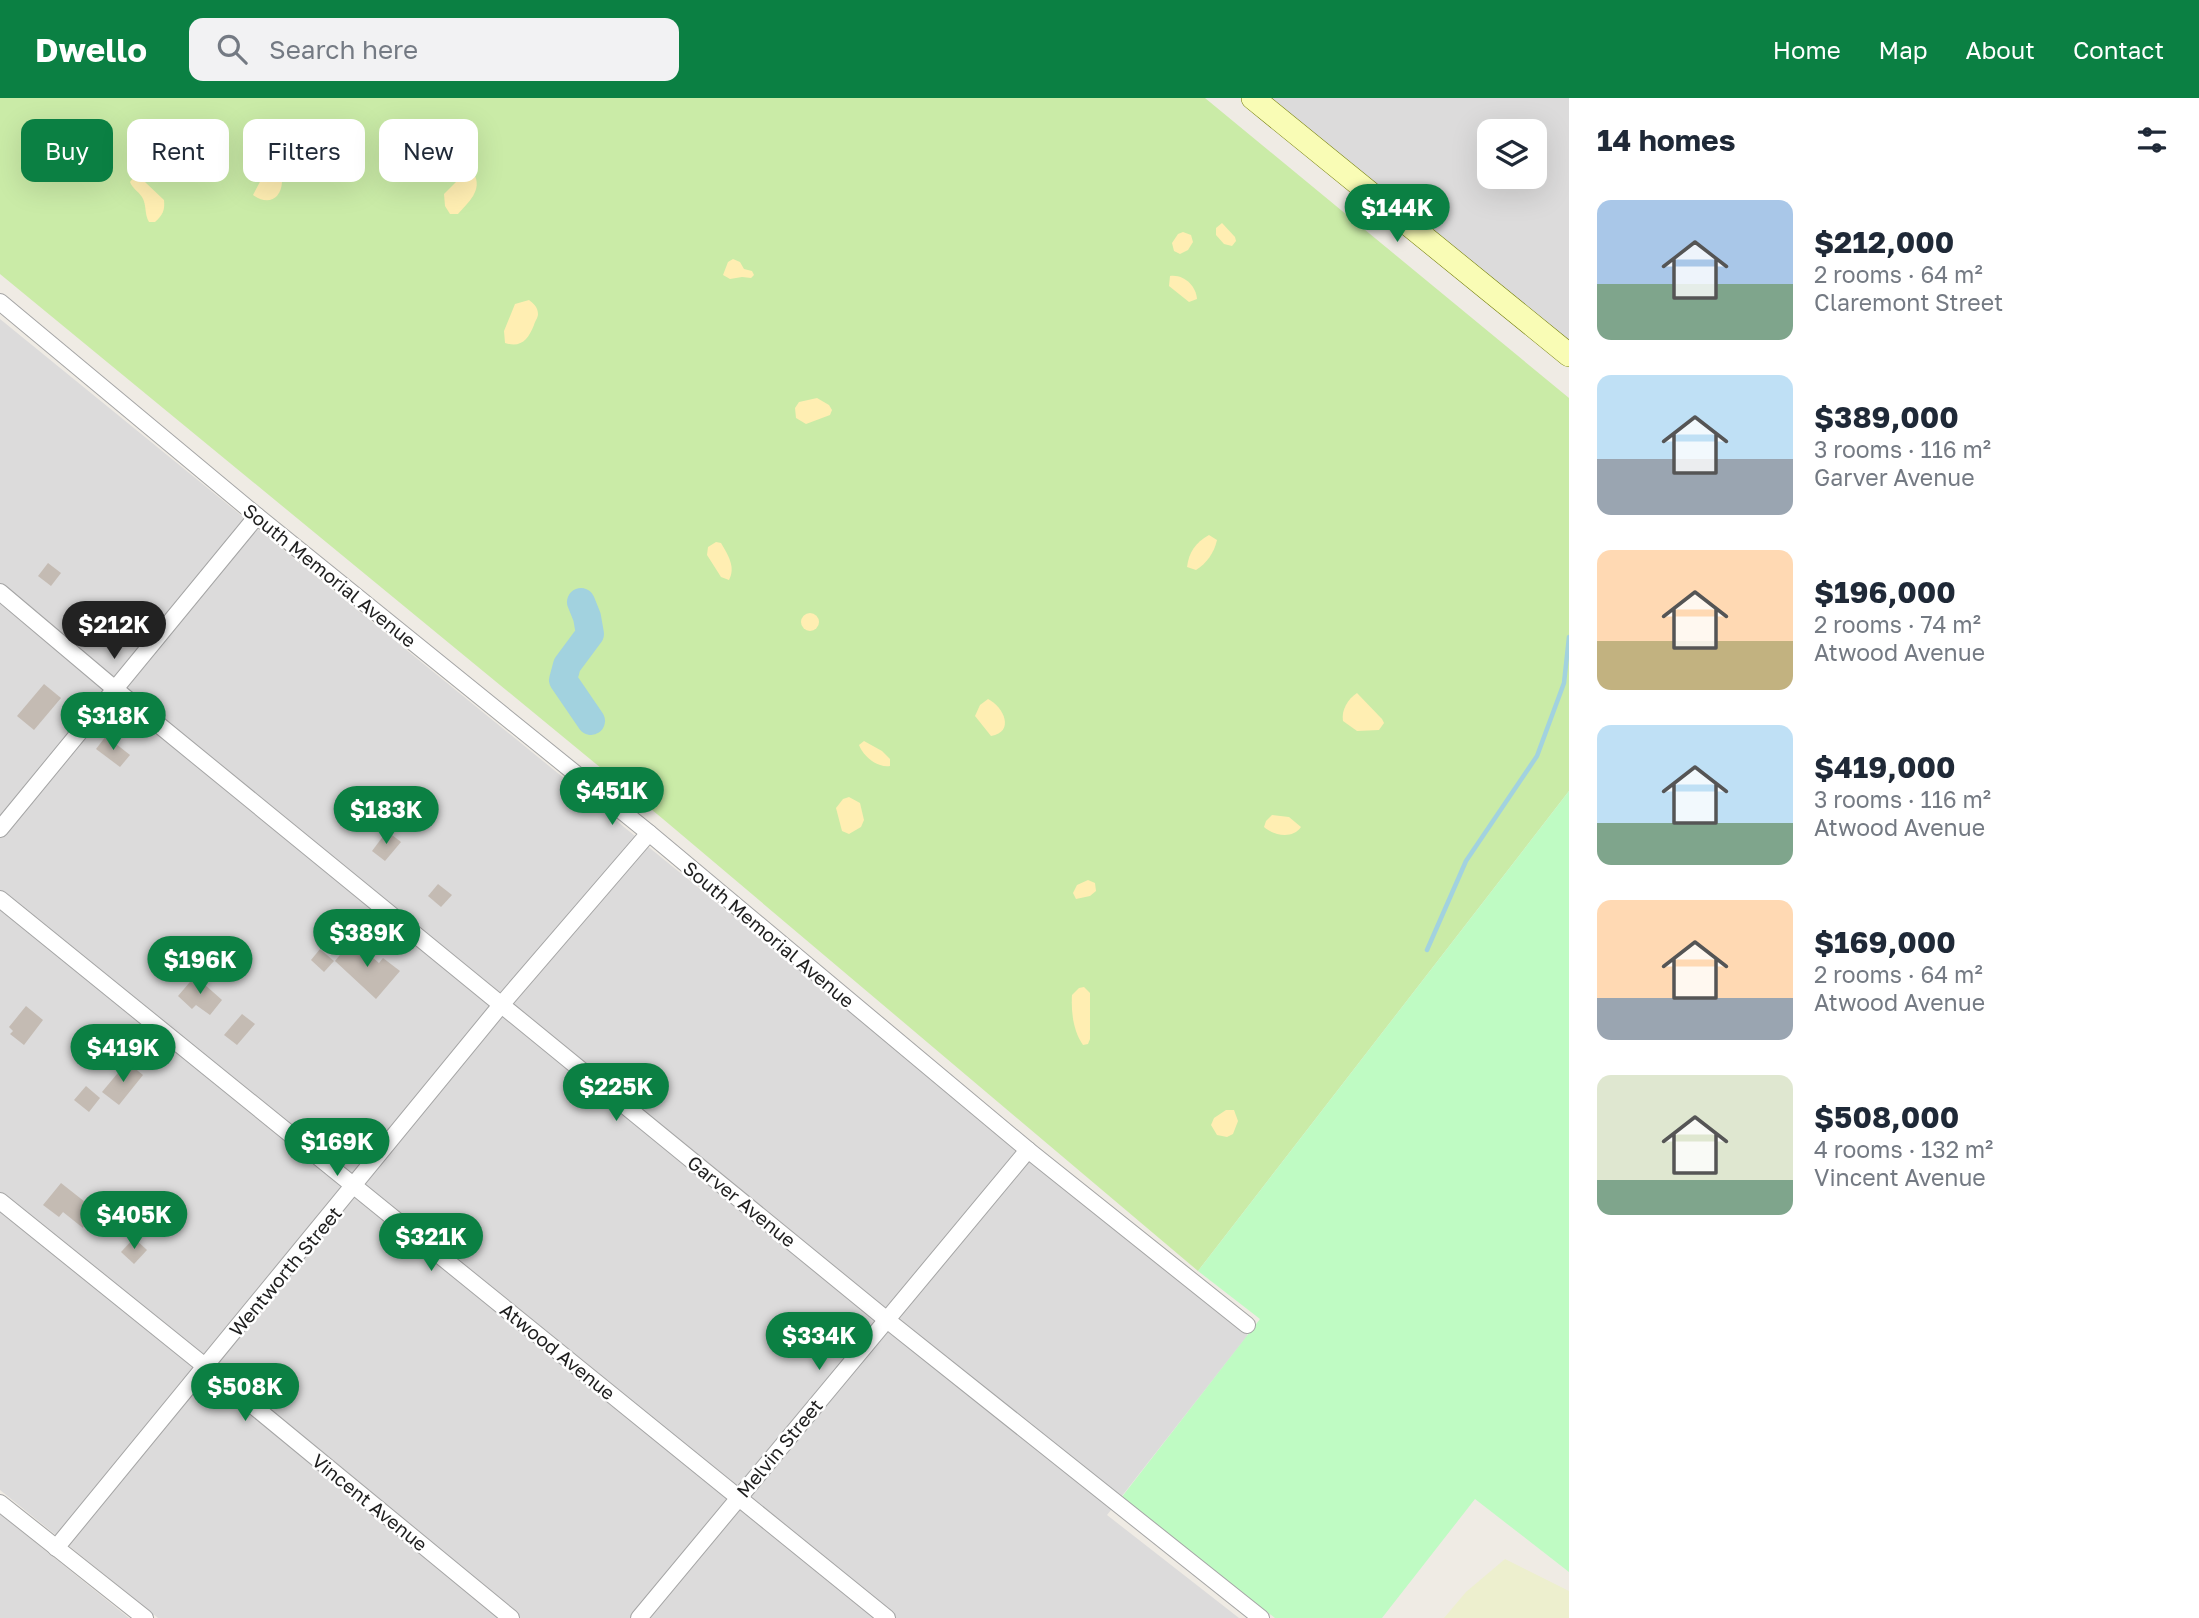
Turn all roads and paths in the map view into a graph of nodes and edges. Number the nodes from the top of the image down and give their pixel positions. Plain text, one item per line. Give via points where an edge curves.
1 (1253, 98) edge
2 (0, 302) edge
3 (1569, 355) edge
4 (257, 516) junction
5 (0, 592) edge
6 (115, 689) junction
7 (0, 829) edge
8 (649, 833) junction
9 (0, 899) edge
10 (501, 1005) junction
11 (1028, 1150) junction
12 (354, 1187) junction
13 (0, 1201) edge
14 (887, 1320) junction
15 (1247, 1325) dead end
16 (206, 1367) junction
17 (739, 1496) junction
18 (0, 1503) edge
19 (56, 1548) junction
20 (145, 1618) edge
21 (511, 1618) edge
22 (639, 1618) edge
23 (887, 1618) edge
24 (1261, 1618) edge

1 - 3 street
2 - 4 street, South Memorial Avenue
4 - 6 street
4 - 8 street, South Memorial Avenue
5 - 6 street, Garver Avenue
6 - 7 street
6 - 10 street, Garver Avenue
8 - 10 street, Wentworth Street
8 - 11 street, South Memorial Avenue
9 - 12 street, Atwood Avenue
10 - 12 street, Wentworth Street
10 - 14 street, Garver Avenue
11 - 14 street, Melvin Street
11 - 15 street, South Memorial Avenue
12 - 16 street, Wentworth Street
12 - 17 street, Atwood Avenue
13 - 16 street, Vincent Avenue
14 - 17 street, Melvin Street
14 - 24 street, Garver Avenue
16 - 19 street, Wentworth Street
16 - 21 street, Vincent Avenue
17 - 22 street, Melvin Street
17 - 23 street, Atwood Avenue
18 - 19 street
19 - 20 street

